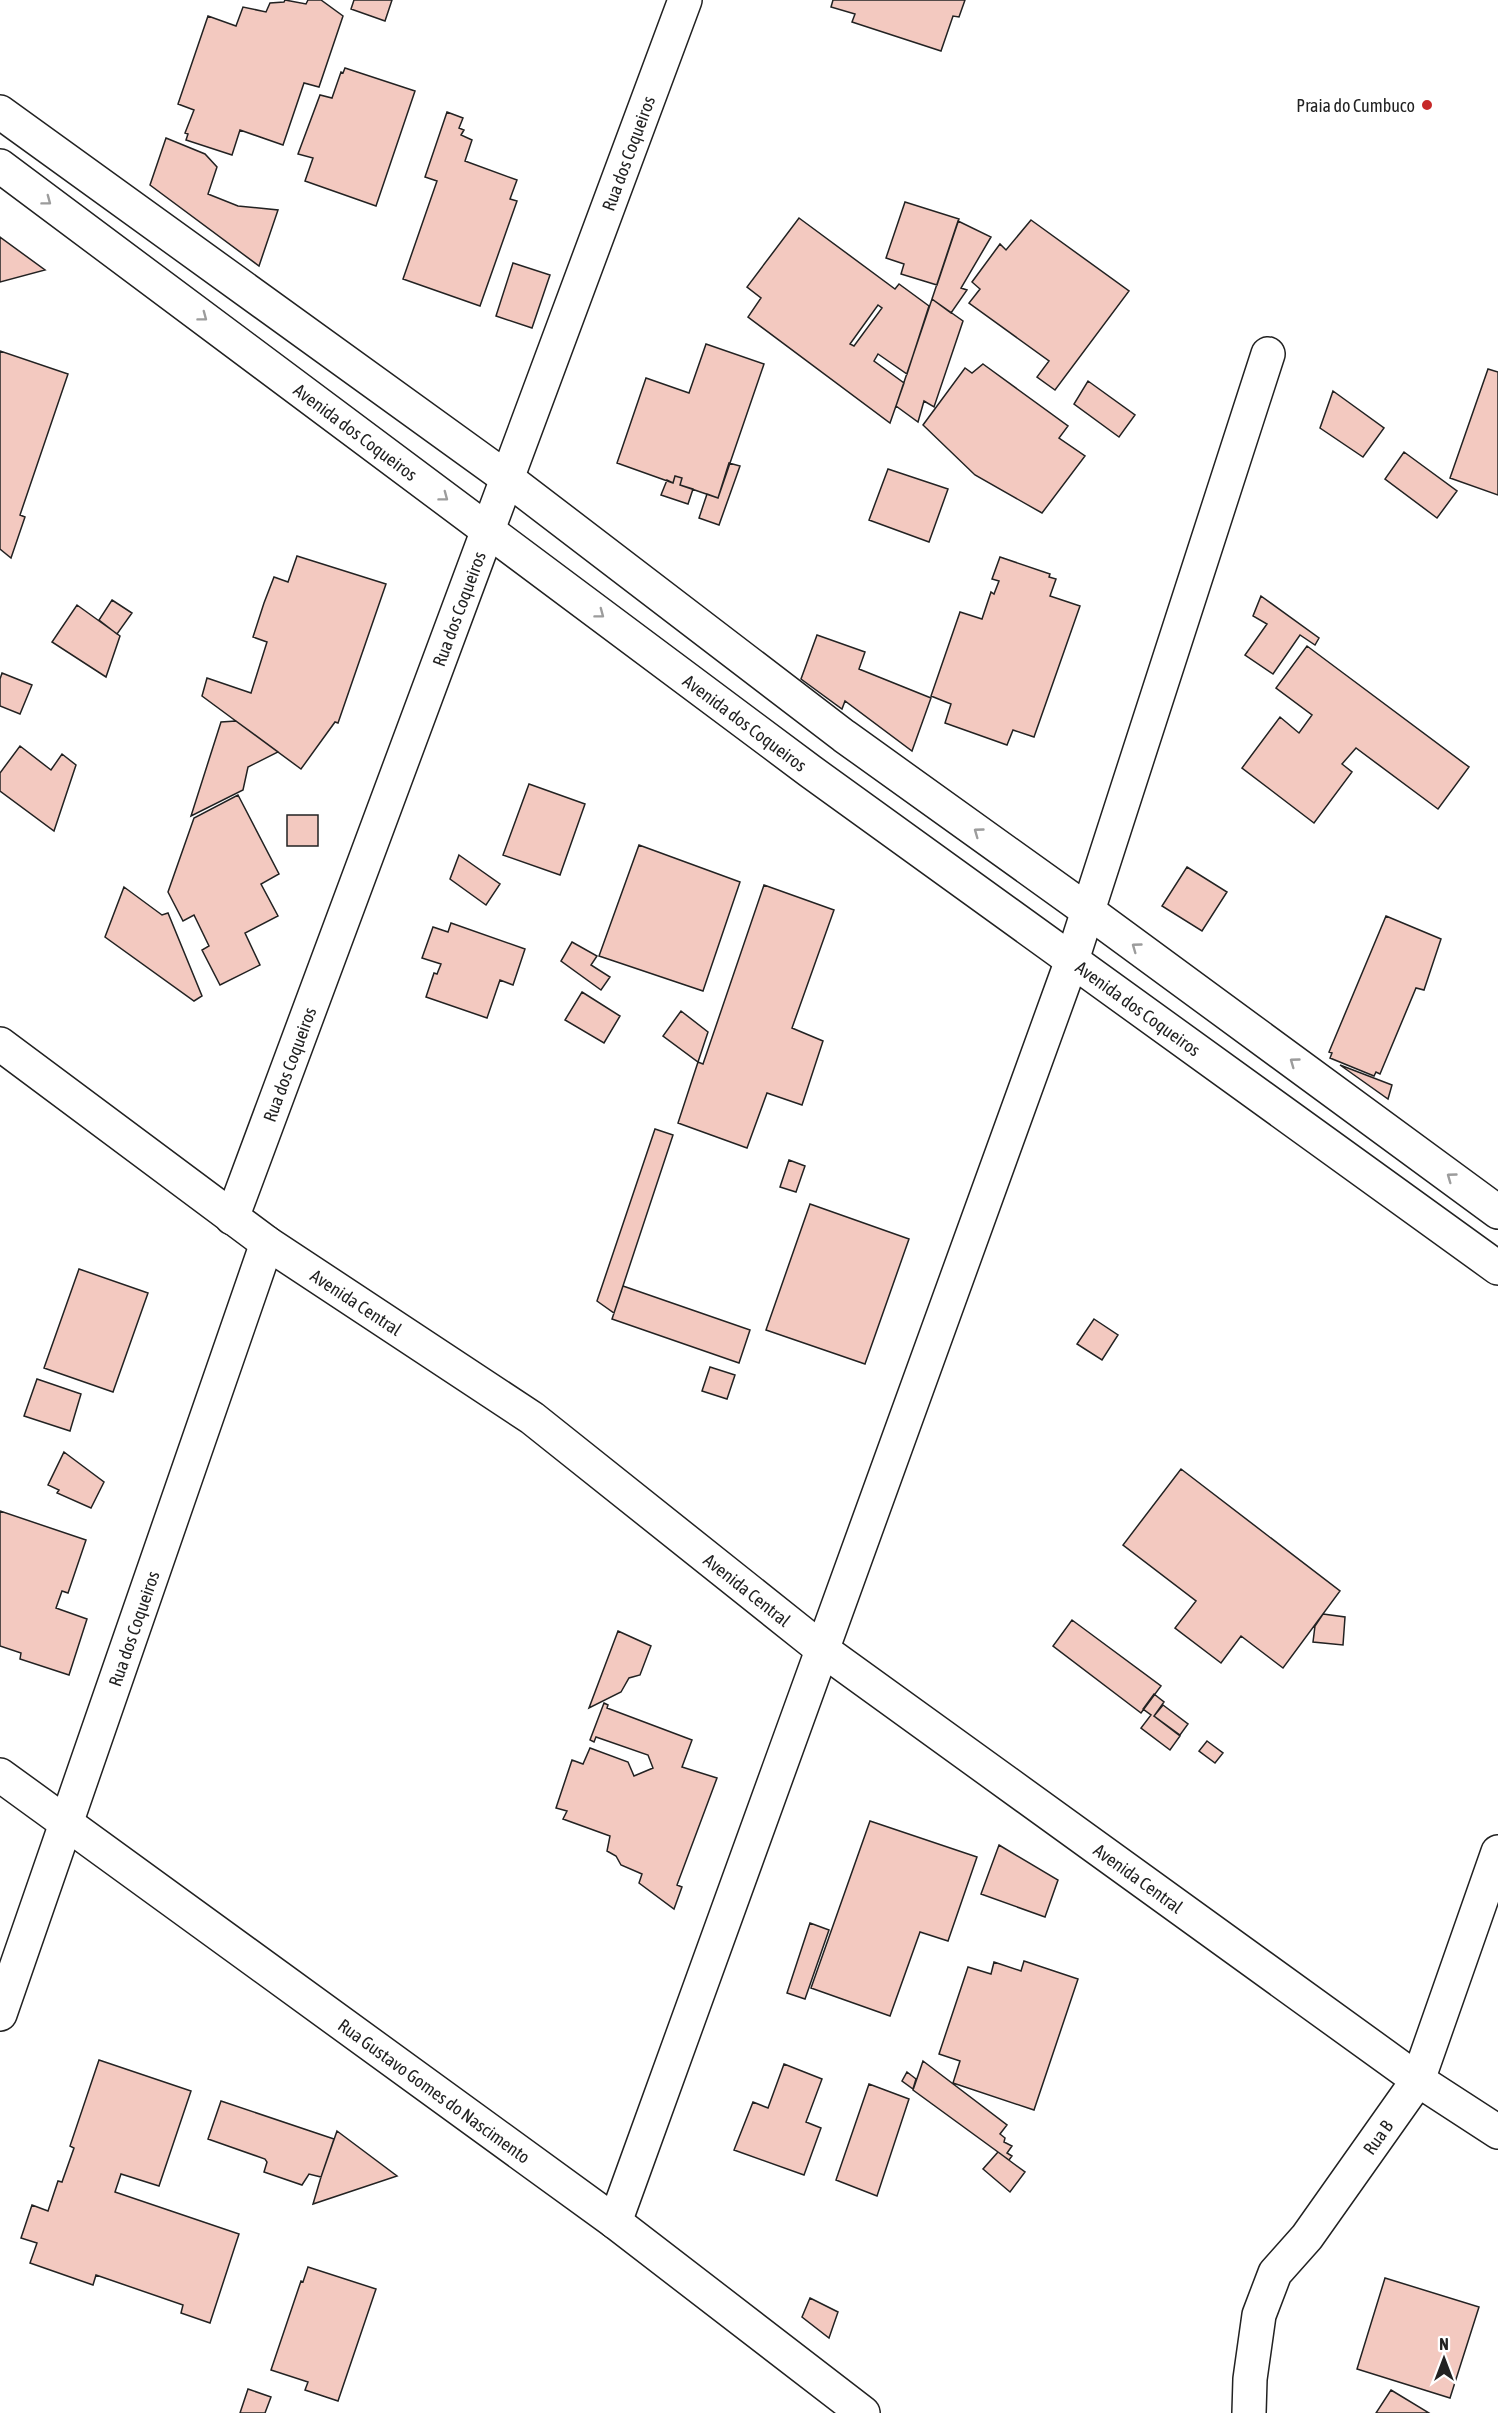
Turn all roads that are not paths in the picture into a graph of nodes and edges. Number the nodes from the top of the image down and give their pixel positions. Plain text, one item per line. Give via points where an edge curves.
1 (685, 0) edge
2 (0, 112) edge
3 (0, 166) edge
4 (1268, 354) dead end
5 (508, 479) junction
6 (489, 531) junction
7 (1088, 911) junction
8 (1072, 960) junction
9 (0, 1044) edge
10 (1498, 1212) edge
11 (232, 1218) junction
12 (267, 1243) junction
13 (1498, 1268) edge
14 (823, 1650) junction
15 (0, 1775) edge
16 (64, 1823) junction
17 (1498, 1852) edge
18 (0, 2014) edge
19 (1418, 2080) junction
20 (1498, 2132) edge
21 (615, 2222) junction
22 (863, 2413) edge
23 (1249, 2413) edge

1 - 5 street, Rua dos Coqueiros
2 - 5 street
3 -> 6 street, Avenida dos Coqueiros
4 - 7 street
5 - 6 street, Rua dos Coqueiros
7 -> 5 street via 844,735
6 -> 8 street, Avenida dos Coqueiros via 810,771
6 - 11 street, Rua dos Coqueiros
7 - 8 street
10 -> 7 street
8 - 13 street, Avenida dos Coqueiros
8 - 14 street
9 - 11 street, Avenida Central
11 - 12 street, Avenida Central
12 - 14 street, Avenida Central via 532,1418
12 - 16 street, Rua dos Coqueiros
14 - 19 street, Avenida Central
14 - 21 street
15 - 16 street, Rua Gustavo Gomes do Nascimento
16 - 18 street, Rua dos Coqueiros
16 - 21 street, Rua Gustavo Gomes do Nascimento
17 - 19 street, Rua B
19 - 20 street, Avenida Central
19 - 23 street, Rua B via 1307,2237 1275,2273 1259,2316
21 - 22 street, Rua Gustavo Gomes do Nascimento

